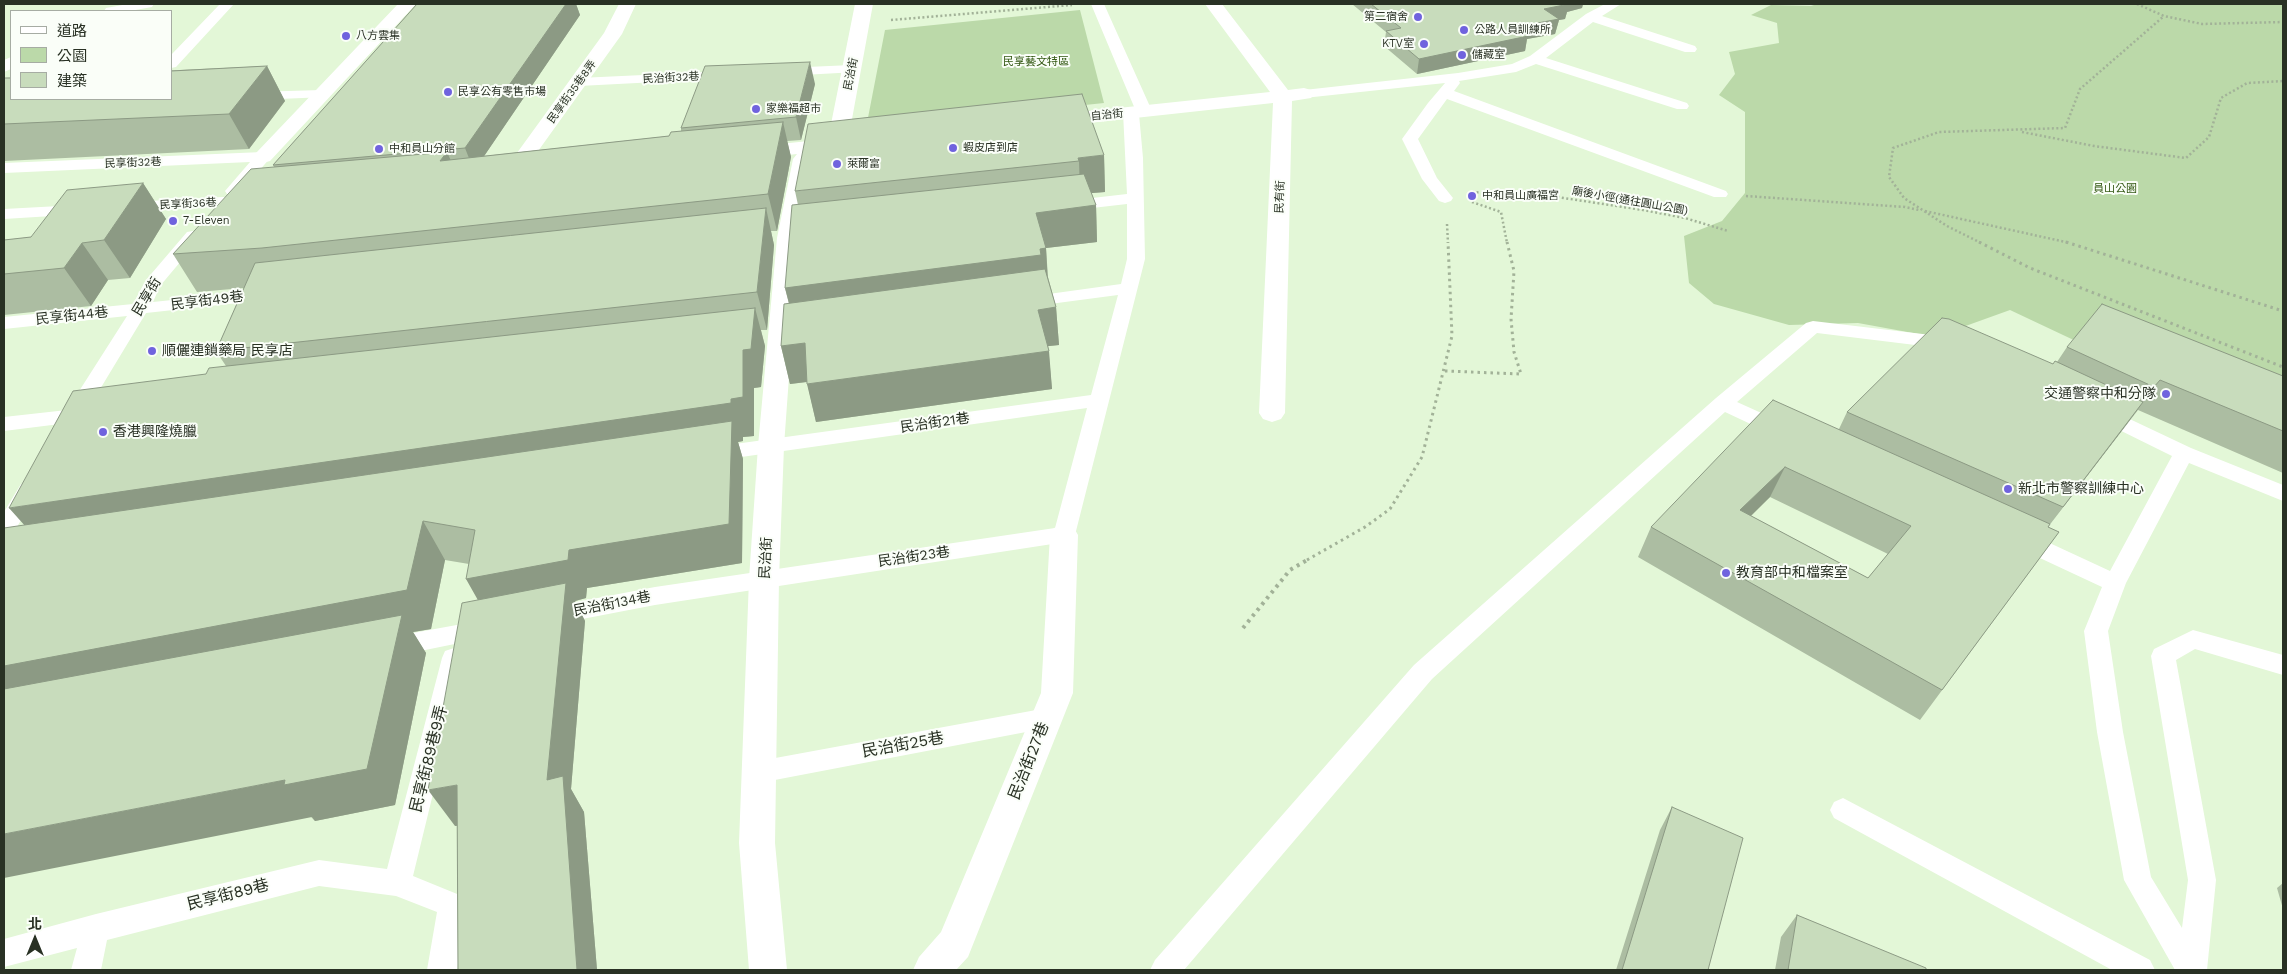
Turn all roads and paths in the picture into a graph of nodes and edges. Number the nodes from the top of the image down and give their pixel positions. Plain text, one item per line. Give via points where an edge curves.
1 (147, 4) edge
2 (227, 4) edge
3 (407, 4) edge
4 (627, 4) edge
5 (864, 4) edge
6 (1097, 4) edge
7 (1213, 4) edge
8 (1614, 4) edge
9 (2137, 4) edge
10 (1074, 5) edge
11 (117, 10) edge
12 (2164, 16) junction
13 (1591, 17) junction
14 (2283, 22) edge
15 (861, 23) junction
16 (1690, 49) dead end
17 (1535, 58) junction
18 (172, 63) edge
19 (852, 69) junction
20 (774, 73) edge
21 (745, 74) edge
22 (1458, 77) junction
23 (2283, 80) edge
24 (579, 82) junction
25 (1444, 93) junction
26 (322, 94) junction
27 (1293, 95) junction
28 (237, 96) edge
29 (1682, 106) dead end
30 (1137, 112) junction
31 (1033, 123) edge
32 (2017, 131) junction
33 (805, 148) junction
34 (736, 154) edge
35 (262, 157) junction
36 (4, 168) edge
37 (540, 173) edge
38 (1442, 194) junction
39 (1720, 194) joint
40 (1136, 198) junction
41 (252, 200) edge
42 (113, 208) edge
43 (1049, 208) edge
44 (93, 209) edge
45 (4, 214) edge
46 (212, 215) junction
47 (1728, 231) dead end
48 (1129, 288) junction
49 (287, 292) edge
50 (1012, 304) edge
51 (140, 309) junction
52 (2283, 311) edge
53 (4, 323) edge
54 (1970, 349) edge
55 (2283, 367) edge
56 (1445, 371) junction
57 (1099, 400) junction
58 (1723, 403) junction
59 (2086, 405) edge
60 (104, 413) edge
61 (1272, 413) dead end
62 (4, 424) edge
63 (69, 424) junction
64 (1803, 440) edge
65 (771, 446) junction
66 (2184, 453) junction
67 (692, 458) edge
68 (38, 474) edge
69 (2283, 492) edge
70 (7, 520) edge
71 (1999, 530) edge
72 (1064, 535) junction
73 (764, 579) junction
74 (2115, 583) junction
75 (1243, 628) dead end
76 (460, 634) junction
77 (369, 651) edge
78 (2283, 664) edge
79 (1047, 718) junction
80 (759, 772) junction
81 (1843, 810) dead end
82 (397, 883) junction
83 (96, 928) junction
84 (4, 953) edge
85 (86, 970) edge
86 (442, 970) edge
87 (768, 970) edge
88 (932, 970) edge
89 (1165, 970) edge
90 (2140, 970) edge
91 (2192, 970) edge

1 - 11 lane
2 - 18 lane
3 - 26 street, 民享街
4 - 24 street, 民享街35巷8弄 via 613,34
5 - 15 street, 民治街
6 - 30 lane
7 - 27 street
8 - 13 lane
9 - 12 path
10 - 15 path
12 - 14 path via 2202,24
12 - 32 path via 2080,89 2065,128
13 - 16 lane
13 - 17 lane
15 - 19 street, 民治街
17 - 22 lane via 1516,68
17 - 29 lane
19 - 20 lane
19 - 33 street, 民治街 via 847,143
21 - 24 lane, 民治街32巷
22 - 25 lane
22 - 27 lane
23 - 32 path via 2247,83 2222,98 2210,137 2186,158 2094,146
24 - 37 street, 民享街35巷8弄 via 501,176
25 - 38 lane via 1410,138 1430,179
25 - 39 lane
26 - 28 lane
26 - 35 street, 民享街
27 - 30 street, 自治街
27 - 61 street, 民有街
30 - 31 street, 自治街
30 - 40 lane
32 - 55 path via 1938,132 1893,148 1889,177 1904,198 1947,226 2030,268
33 - 34 street
33 - 65 street, 民治街 via 788,238
35 - 36 lane, 民享街32巷
35 - 46 lane, 民享街
38 - 47 path, 廟後小徑(通往圓山公園) via 1557,197 1684,218
38 - 56 path via 1452,336
38 - 56 path via 1501,212 1514,271 1511,319 1514,352 1521,374
39 - 52 path via 1905,206 2066,242
40 - 43 lane
40 - 48 lane via 1136,260
41 - 46 street
42 - 46 lane, 民享街36巷
44 - 45 lane
46 - 51 lane, 民享街 via 152,284
48 - 50 lane
48 - 57 lane
49 - 51 lane, 民享街49巷
51 - 53 lane, 民享街44巷
51 - 63 lane, 民享街
54 - 58 lane via 1961,344 1813,326
56 - 75 path via 1422,456 1390,509 1290,570
57 - 65 lane, 民治街21巷
57 - 72 lane
58 - 64 lane
58 - 89 lane via 1423,672
59 - 66 lane
60 - 63 lane
62 - 63 lane
65 - 67 lane, 民治街21巷
65 - 73 street, 民治街
66 - 69 lane
66 - 74 lane
68 - 70 lane
71 - 74 lane
72 - 73 lane, 民治街23巷
72 - 79 street, 民治街27巷 via 1058,693
73 - 76 lane, 民治街134巷 via 655,596
73 - 80 street, 民治街
74 - 91 lane via 2096,630 2110,732 2138,880
76 - 77 lane, 民治街134巷
76 - 82 lane, 民享街89巷9弄
78 - 91 lane via 2193,639 2163,656 2202,880
79 - 80 lane, 民治街25巷
79 - 88 street, 民治街27巷 via 955,944
80 - 87 street, 民治街 via 757,843
81 - 90 lane
82 - 83 lane, 民享街89巷 via 319,873
82 - 86 lane, 民享街89巷 via 452,905
83 - 84 lane, 民享街89巷
83 - 85 lane

